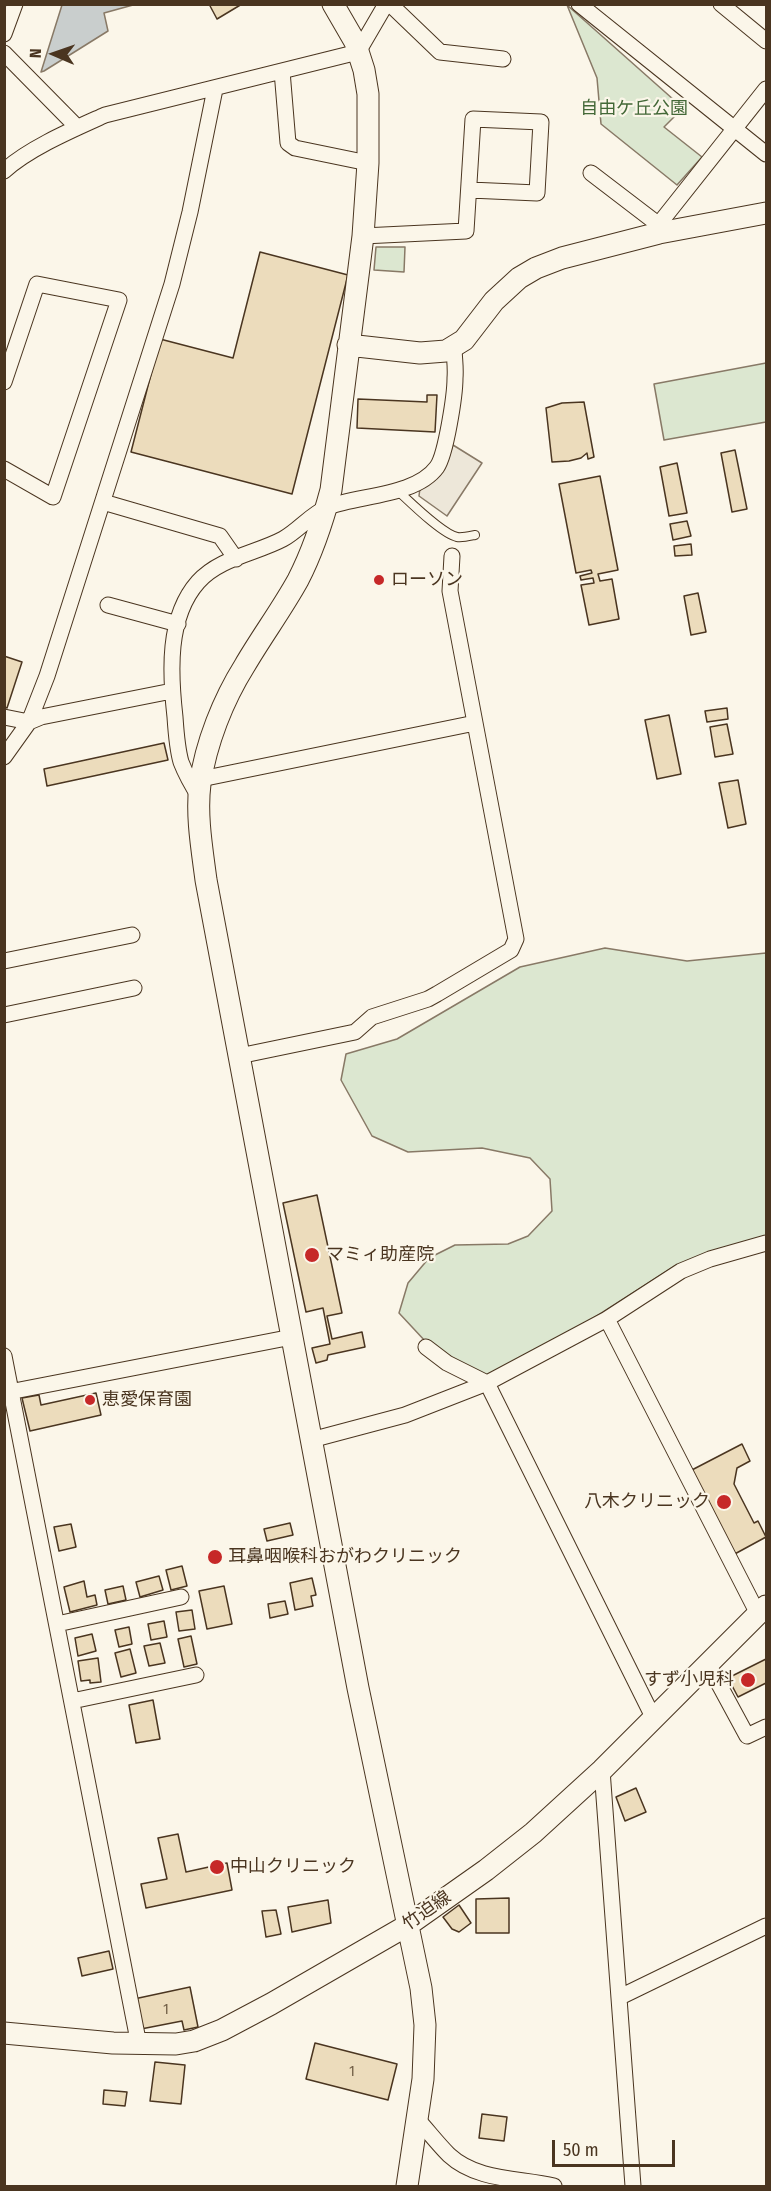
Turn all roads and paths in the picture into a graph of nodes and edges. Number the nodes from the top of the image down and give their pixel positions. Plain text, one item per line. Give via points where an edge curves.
1 (15, 4) edge
2 (333, 4) edge
3 (579, 4) edge
4 (721, 4) edge
5 (395, 7) edge
6 (4, 33) edge
7 (766, 41) edge
8 (358, 52) junction
9 (4, 53) edge
10 (503, 58) dead end
11 (282, 71) junction
12 (215, 89) junction
13 (766, 89) edge
14 (77, 127) junction
15 (735, 129) junction
16 (766, 154) edge
17 (368, 163) junction
18 (4, 171) edge
19 (591, 173) dead end
20 (470, 190) junction
21 (766, 213) edge
22 (659, 229) junction
23 (363, 236) junction
24 (4, 332) edge
25 (19, 338) junction
26 (348, 345) junction
27 (454, 346) junction
28 (4, 382) edge
29 (4, 469) edge
30 (396, 489) junction
31 (103, 502) junction
32 (326, 508) junction
33 (475, 535) dead end
34 (452, 556) dead end
35 (236, 559) junction
36 (108, 605) dead end
37 (178, 624) junction
38 (172, 691) junction
39 (4, 717) edge
40 (29, 722) junction
41 (475, 723) junction
42 (4, 757) edge
43 (201, 789) junction
44 (132, 935) dead end
45 (4, 960) edge
46 (134, 988) dead end
47 (4, 1015) edge
48 (239, 1056) junction
49 (766, 1243) edge
50 (607, 1319) junction
51 (291, 1336) junction
52 (426, 1347) dead end
53 (4, 1356) edge
54 (487, 1383) junction
55 (8, 1393) edge
56 (311, 1440) junction
57 (181, 1597) dead end
58 (762, 1610) edge
59 (57, 1624) junction
60 (708, 1664) junction
61 (196, 1675) dead end
62 (72, 1701) junction
63 (654, 1719) junction
64 (766, 1727) edge
65 (602, 1770) junction
66 (408, 1925) junction
67 (766, 1926) edge
68 (620, 1997) junction
69 (4, 2033) edge
70 (139, 2045) junction
71 (418, 2120) junction
72 (407, 2187) edge
73 (554, 2187) edge
74 (633, 2187) edge

1 - 6 street
2 - 8 street
3 - 15 street
4 - 7 street
5 - 8 street
5 - 10 street via 440,52
8 - 11 street
8 - 17 street via 368,94
9 - 14 street
11 - 12 street
11 - 17 street via 288,143 295,148
12 - 14 street via 105,115
12 - 31 street via 172,284
13 - 15 street
14 - 18 street
15 - 16 street
15 - 22 street
17 - 23 street
19 - 22 street
20 - 20 street via 473,119 541,122 537,193
20 - 23 street via 466,231
21 - 22 street
22 - 27 street via 536,268 494,301 464,340
23 - 26 street
24 - 25 street
25 - 28 street
25 - 29 street via 38,284 119,300 53,497
26 - 27 street via 420,353 446,351
26 - 32 street via 332,490
27 - 30 street via 456,380 443,453 436,467 418,484
30 - 32 street
30 - 33 lane via 451,535
31 - 35 street via 219,536
31 - 40 street
32 - 35 street via 286,537
32 - 43 street via 299,578 222,706
34 - 41 street via 450,591
35 - 37 street via 199,581
36 - 37 street
37 - 38 street via 171,660
38 - 40 street
38 - 43 street via 181,760 188,778
39 - 40 street
40 - 42 street
41 - 43 street
41 - 48 street via 516,939 511,950 428,999 372,1017 355,1032
43 - 48 street via 206,880
44 - 45 street
46 - 47 street
48 - 51 street
49 - 50 street via 681,1271
50 - 54 street
50 - 58 street
51 - 55 street
51 - 56 street
52 - 54 street via 447,1363
53 - 55 street
54 - 56 street via 405,1415
54 - 63 street
55 - 59 street
56 - 66 street
57 - 59 street
58 - 60 street, 竹迫線
59 - 62 street
60 - 63 street, 竹迫線
60 - 64 street via 747,1736
61 - 62 street
62 - 70 street
63 - 65 street, 竹迫線
65 - 66 street, 竹迫線 via 533,1833
65 - 68 street
66 - 70 street, 竹迫線 via 222,2030 194,2041
66 - 71 street via 425,2025
67 - 68 street
68 - 74 street
69 - 70 street, 竹迫線
71 - 72 street
71 - 73 street via 449,2155 467,2168

